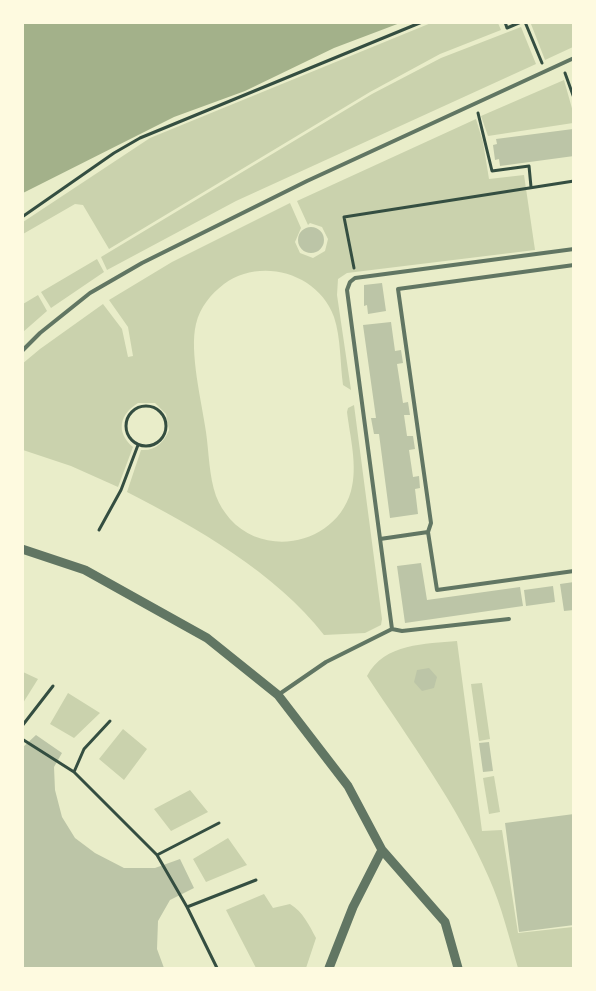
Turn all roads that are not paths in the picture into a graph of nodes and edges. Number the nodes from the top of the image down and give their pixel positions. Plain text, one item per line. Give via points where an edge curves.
1 (574, 58) edge
2 (574, 249) edge
3 (574, 265) edge
4 (22, 351) edge
5 (428, 532) junction
6 (380, 539) junction
7 (22, 549) edge
8 (574, 570) edge
9 (509, 619) dead end
10 (392, 629) junction
11 (278, 695) junction
12 (382, 850) junction
13 (329, 968) edge
14 (458, 968) edge

1 - 4 lane via 307,181 142,263 90,293
2 - 6 lane via 355,278 350,282 347,290
3 - 5 lane via 398,289 431,523
5 - 6 lane
5 - 8 lane via 437,590
6 - 10 lane
7 - 11 street via 86,570 208,638
9 - 10 lane via 402,631
10 - 11 lane via 326,662
11 - 12 street via 348,786
12 - 13 street via 353,907
12 - 14 street via 445,922

